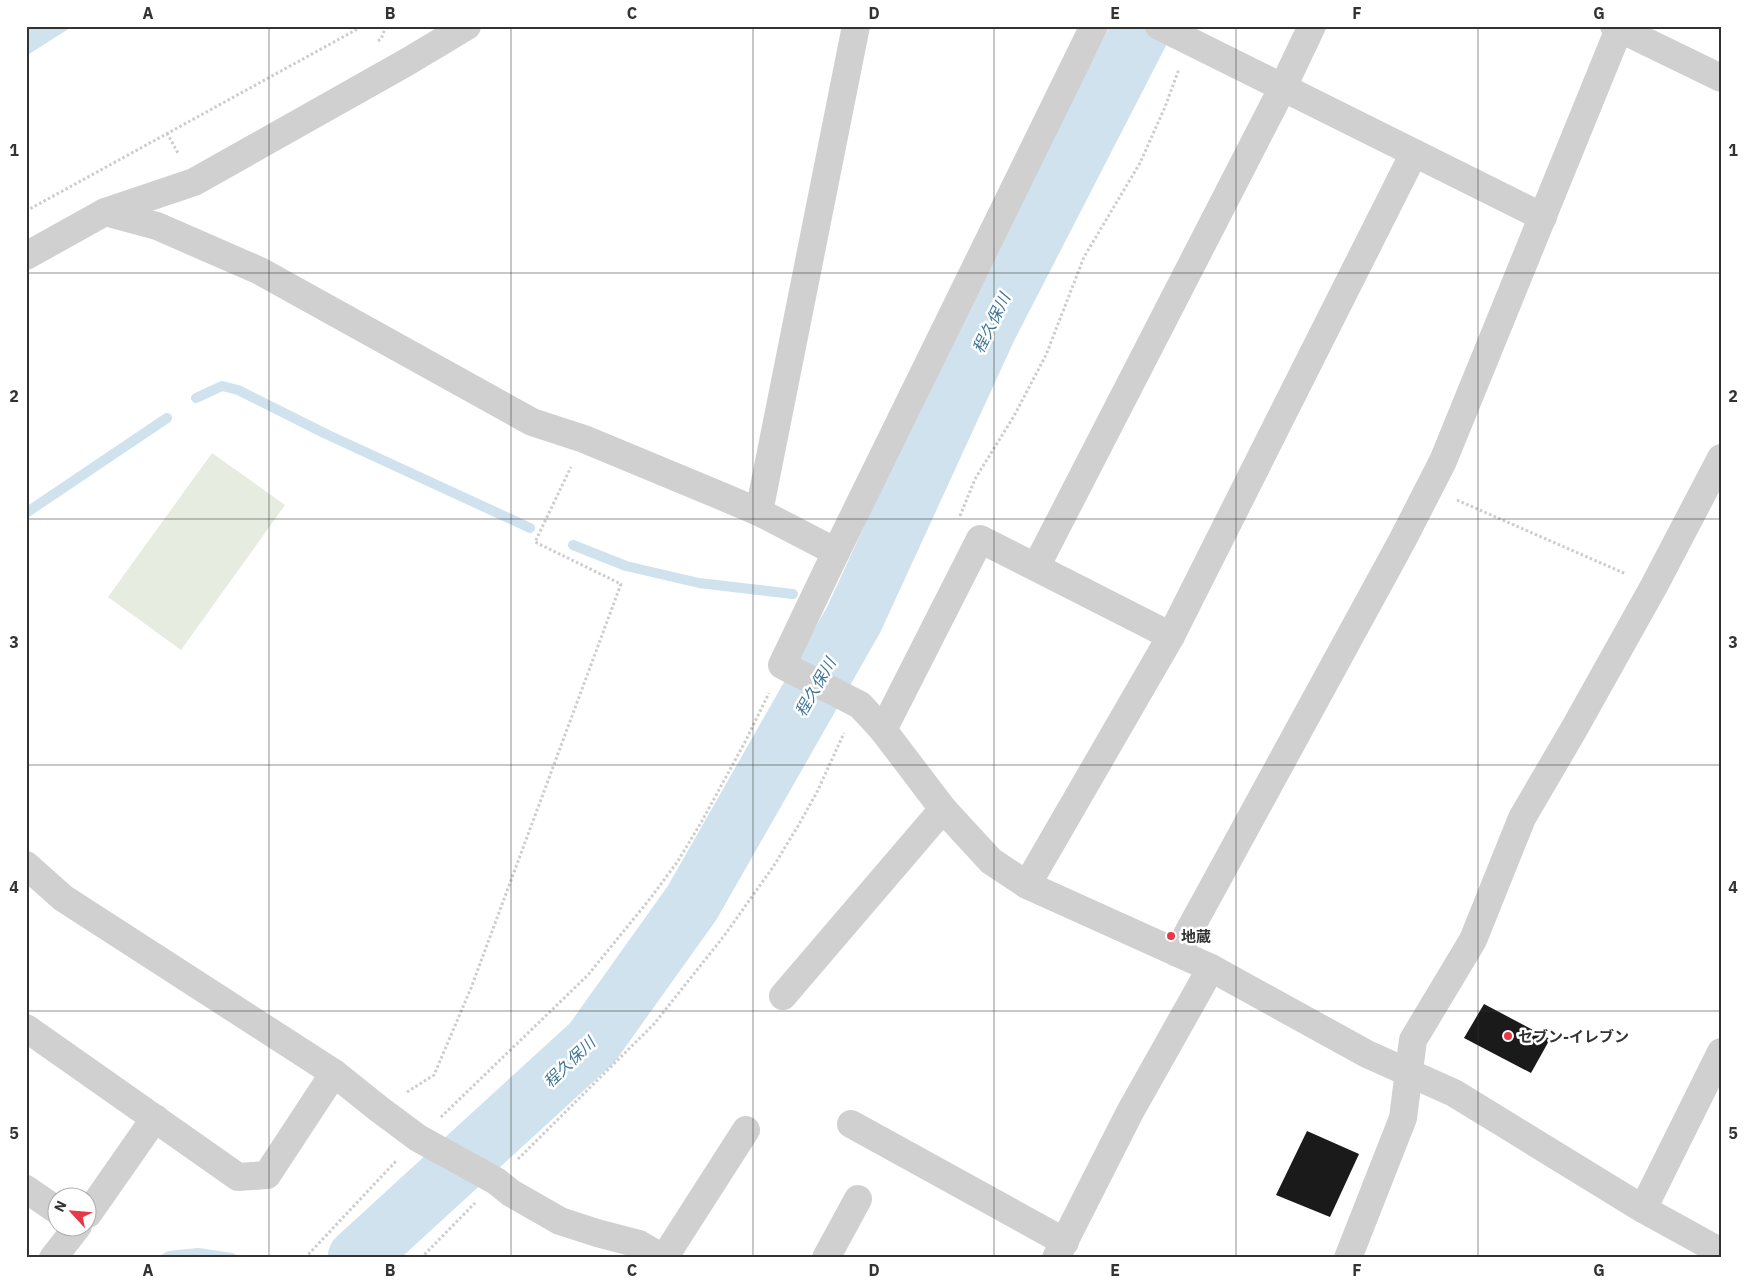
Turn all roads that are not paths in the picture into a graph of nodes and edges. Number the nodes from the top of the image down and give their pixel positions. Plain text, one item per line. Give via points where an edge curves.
1 (467, 26) edge
2 (856, 26) edge
3 (1094, 26) edge
4 (1312, 26) edge
5 (1616, 28) edge
6 (1170, 32) edge
7 (1721, 78) edge
8 (1283, 87) junction
9 (1414, 153) junction
10 (105, 212) junction
11 (1543, 217) junction
12 (26, 256) edge
13 (1721, 458) edge
14 (759, 512) junction
15 (836, 552) junction
16 (1036, 567) junction
17 (1171, 636) junction
18 (883, 730) junction
19 (943, 809) junction
20 (26, 865) edge
21 (1027, 885) junction
22 (1177, 952) junction
23 (1211, 968) junction
24 (783, 996) dead end
25 (26, 1028) edge
26 (1721, 1052) edge
27 (334, 1073) junction
28 (1409, 1073) junction
29 (155, 1118) junction
30 (851, 1124) dead end
31 (746, 1130) dead end
32 (26, 1189) edge
33 (858, 1199) dead end
34 (98, 1200) edge
35 (48, 1204) edge
36 (1642, 1209) junction
37 (70, 1236) edge
38 (1060, 1250) edge
39 (1721, 1252) edge
40 (53, 1258) edge
41 (664, 1258) edge
42 (826, 1258) edge
43 (1348, 1258) edge

1 - 10 street via 194,182
2 - 14 street
3 - 15 street
4 - 8 street
5 - 7 street
5 - 11 street
6 - 8 street
8 - 9 street
8 - 16 street
9 - 11 street
9 - 17 street
10 - 12 street
10 - 14 street via 157,226 260,271 532,422
11 - 22 street via 1443,460
13 - 28 street via 1654,586 1522,818 1473,940 1413,1040
14 - 15 street
15 - 18 street via 786,668 860,705
16 - 17 street
16 - 18 street via 980,539
17 - 21 street
18 - 19 street
19 - 21 street via 992,861
19 - 24 street
20 - 27 street via 63,898
21 - 22 street
22 - 23 street
23 - 28 street via 1367,1054
23 - 38 street via 1130,1112
25 - 29 street
26 - 36 street
27 - 29 street via 267,1175 238,1177
27 - 41 street via 421,1140 560,1221 639,1244
28 - 36 street via 1454,1094
28 - 43 street via 1403,1118
29 - 34 street
30 - 38 street
31 - 41 street
32 - 35 street
33 - 42 street
36 - 39 street
37 - 40 street

